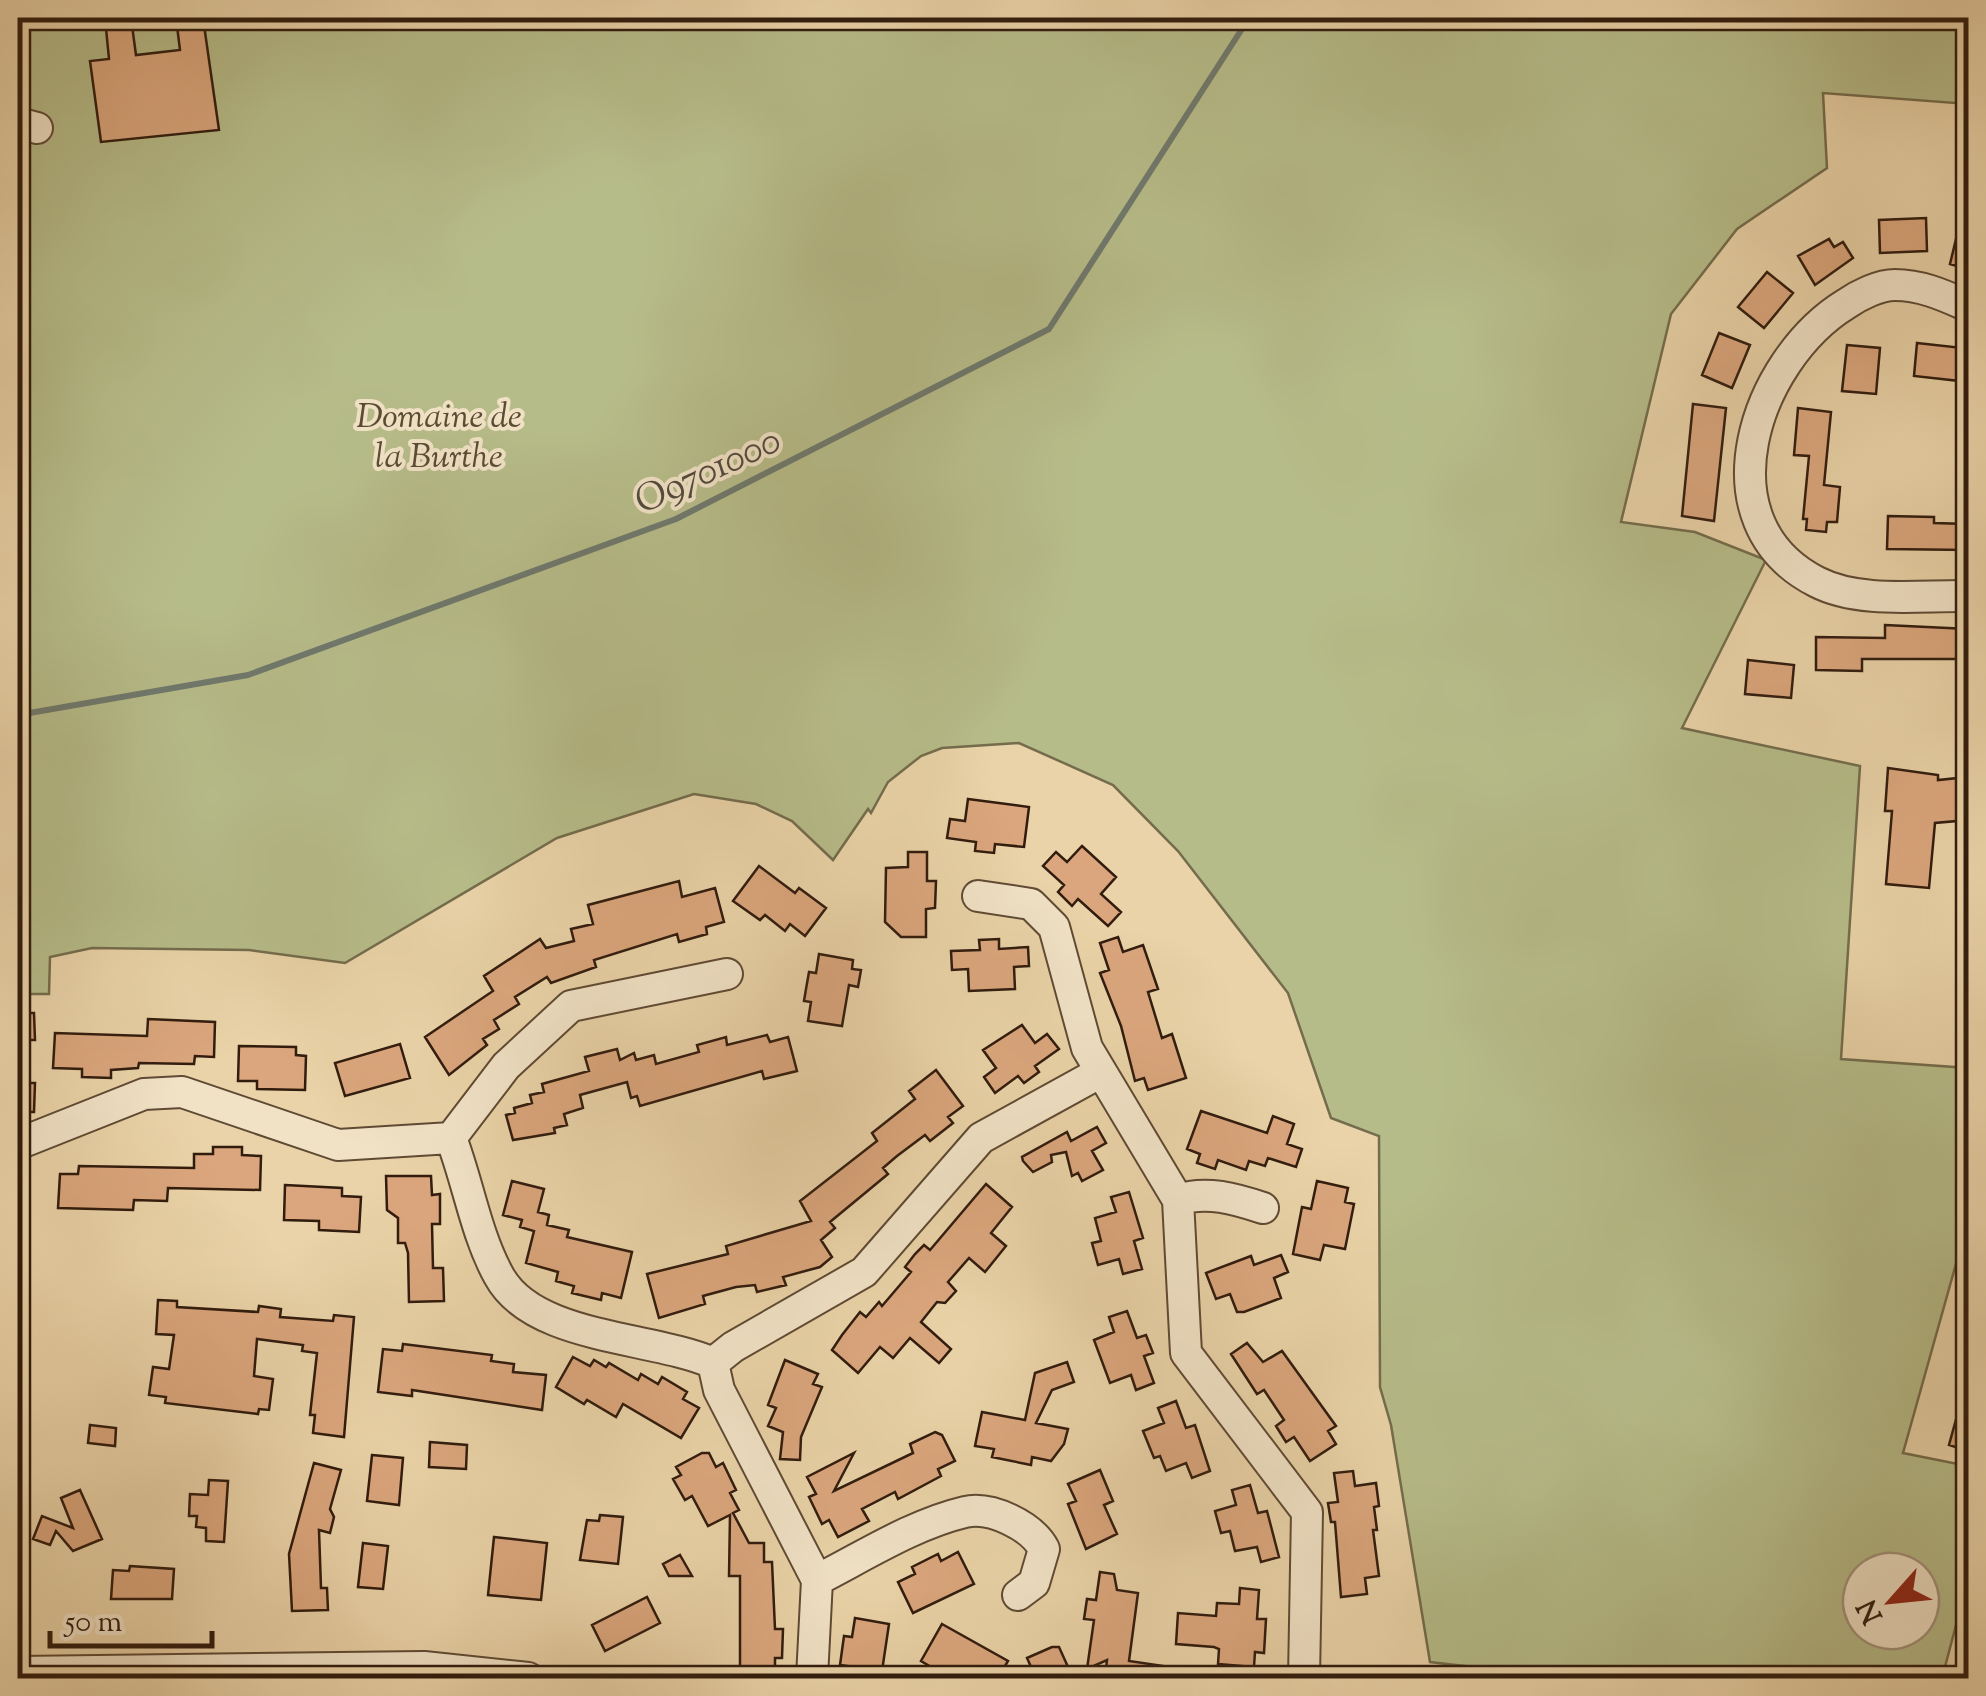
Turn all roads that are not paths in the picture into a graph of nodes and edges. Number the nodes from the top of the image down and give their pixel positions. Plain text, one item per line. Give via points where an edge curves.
1 (1968, 306) edge
2 (1968, 596) edge
3 (978, 896) dead end
4 (727, 974) dead end
5 (1099, 1073) junction
6 (451, 1138) junction
7 (18, 1144) edge
8 (1178, 1200) junction
9 (1263, 1208) dead end
10 (714, 1363) junction
11 (817, 1580) junction
12 (1018, 1594) dead end
13 (18, 1672) edge
14 (339, 1673) edge
15 (528, 1678) edge
16 (812, 1678) edge
17 (1304, 1678) edge

1 - 2 street via 1931,290 1893,285 1827,316 1778,369 1762,403 1751,464 1752,497 1766,533 1791,565 1818,583 1850,594
3 - 5 street via 1031,904 1054,927
4 - 6 street via 571,1006 506,1066
5 - 8 street
5 - 10 street via 981,1138 864,1272
6 - 7 street via 338,1144 164,1091
6 - 10 street via 497,1274 520,1302 548,1318
8 - 9 street via 1233,1198
8 - 17 street via 1186,1353 1307,1512
10 - 11 street via 720,1390
11 - 12 street via 969,1510 1036,1533 1044,1549 1034,1584
11 - 16 street
13 - 14 street
14 - 15 street via 432,1667

